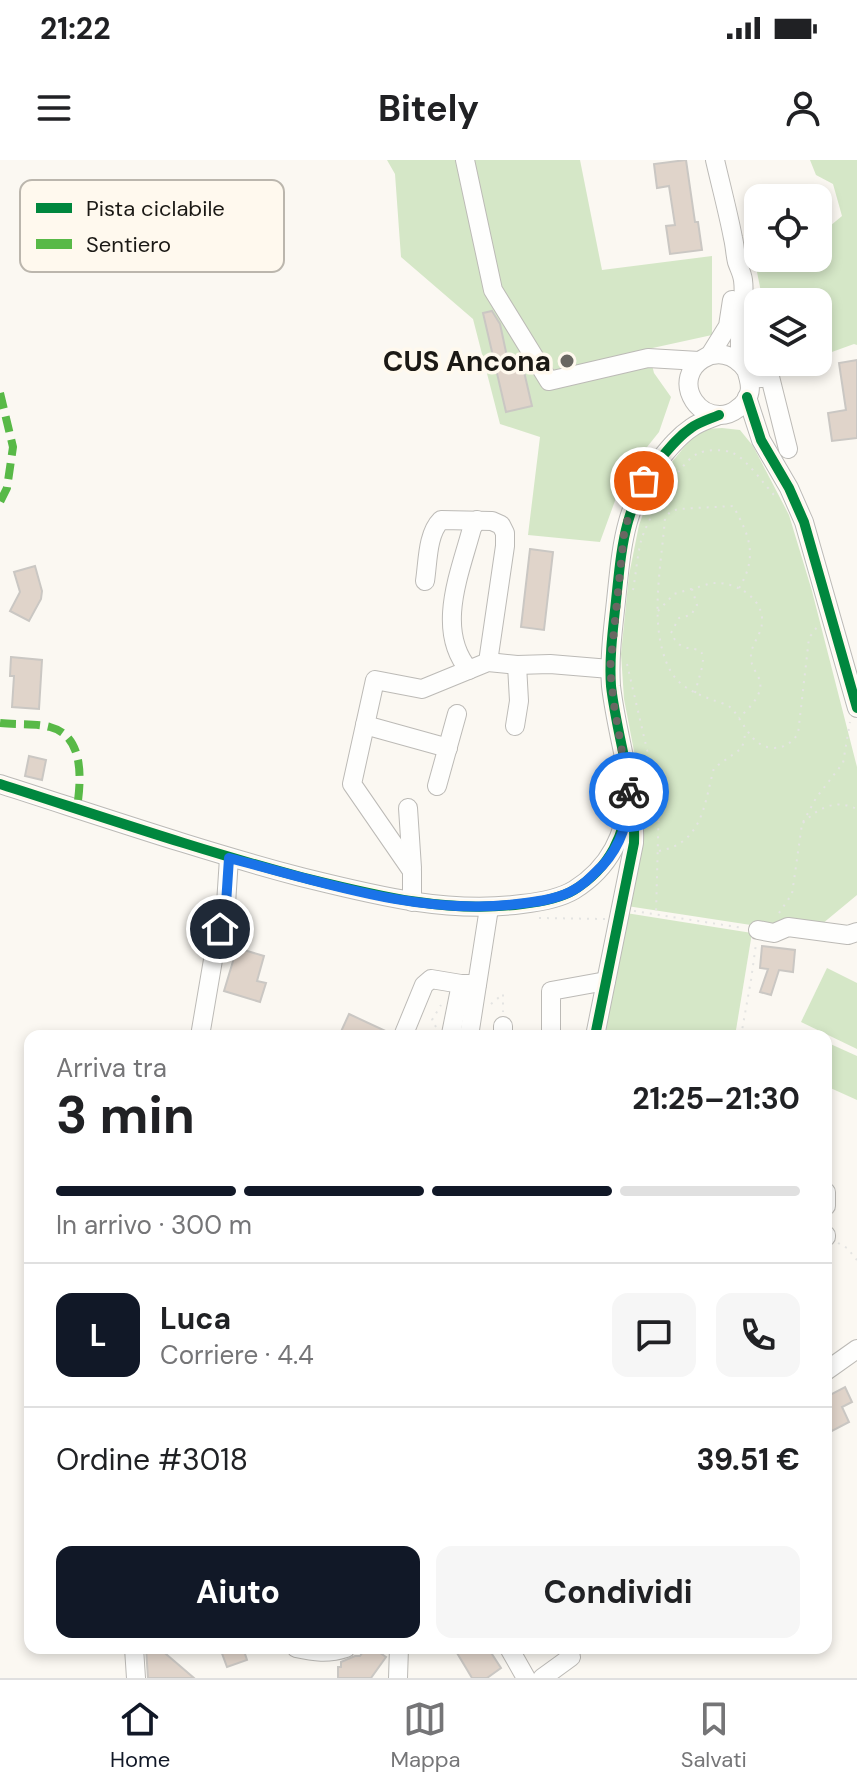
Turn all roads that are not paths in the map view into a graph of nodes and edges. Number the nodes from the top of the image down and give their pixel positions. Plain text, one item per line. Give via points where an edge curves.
1 (465, 160) edge
2 (715, 160) edge
3 (737, 262) junction
4 (705, 358) junction
5 (657, 359) junction
6 (748, 382) junction
7 (691, 393) junction
8 (723, 415) junction
9 (761, 440) junction
10 (671, 446) junction
11 (788, 449) dead end
12 (477, 520) junction
13 (425, 581) dead end
14 (488, 662) junction
15 (618, 663) junction
16 (517, 665) junction
17 (469, 670) junction
18 (457, 714) dead end
19 (853, 715) edge
20 (365, 725) junction
21 (515, 726) dead end
22 (448, 748) junction
23 (0, 784) edge
24 (437, 786) dead end
25 (630, 794) junction
26 (408, 808) dead end
27 (229, 858) junction
28 (412, 871) junction
29 (412, 902) junction
30 (489, 908) junction
31 (758, 930) road end
32 (857, 932) edge
33 (606, 981) junction
34 (469, 984) junction
35 (201, 1030) edge
36 (405, 1030) edge
37 (452, 1030) edge
38 (469, 1030) edge
39 (551, 1030) edge
40 (596, 1030) edge
41 (853, 1351) edge
42 (832, 1367) edge
43 (134, 1654) edge
44 (399, 1654) edge
45 (512, 1654) edge
46 (571, 1657) dead end
47 (136, 1678) edge
48 (398, 1678) edge
49 (526, 1678) edge
50 (542, 1678) edge

1 - 5 street via 493,290 549,381
2 - 3 street
3 - 4 street via 728,326
3 - 6 street via 744,283 740,348
4 - 5 street
4 - 6 street via 722,354 740,361
4 - 7 street via 692,371
5 - 7 street via 675,369
6 - 8 street via 741,406
6 - 9 street
6 - 11 street via 770,377
7 - 8 street via 705,411
7 - 10 street
8 - 9 street
8 - 10 street via 693,426
9 - 19 street via 804,522
10 - 15 street via 632,503 624,534
12 - 13 street via 447,519 435,526
12 - 14 street via 501,525 505,533
12 - 17 street via 451,627 454,645
14 - 16 street
14 - 17 street
15 - 16 street
15 - 25 street via 614,705
16 - 21 street
17 - 20 street via 422,689 375,680
18 - 22 street
20 - 22 street
20 - 28 street via 352,784
22 - 24 street
23 - 27 street
25 - 30 street via 617,845 592,876 550,900
25 - 33 street via 634,843 615,916
26 - 28 street
27 - 29 street
27 - 35 street via 226,904
28 - 29 street
29 - 30 street
30 - 34 street
31 - 32 street
33 - 39 street via 551,991
33 - 40 street
34 - 36 street via 431,979
34 - 37 street
34 - 38 street
41 - 42 street
43 - 47 street
44 - 48 street
45 - 49 street
46 - 50 street

